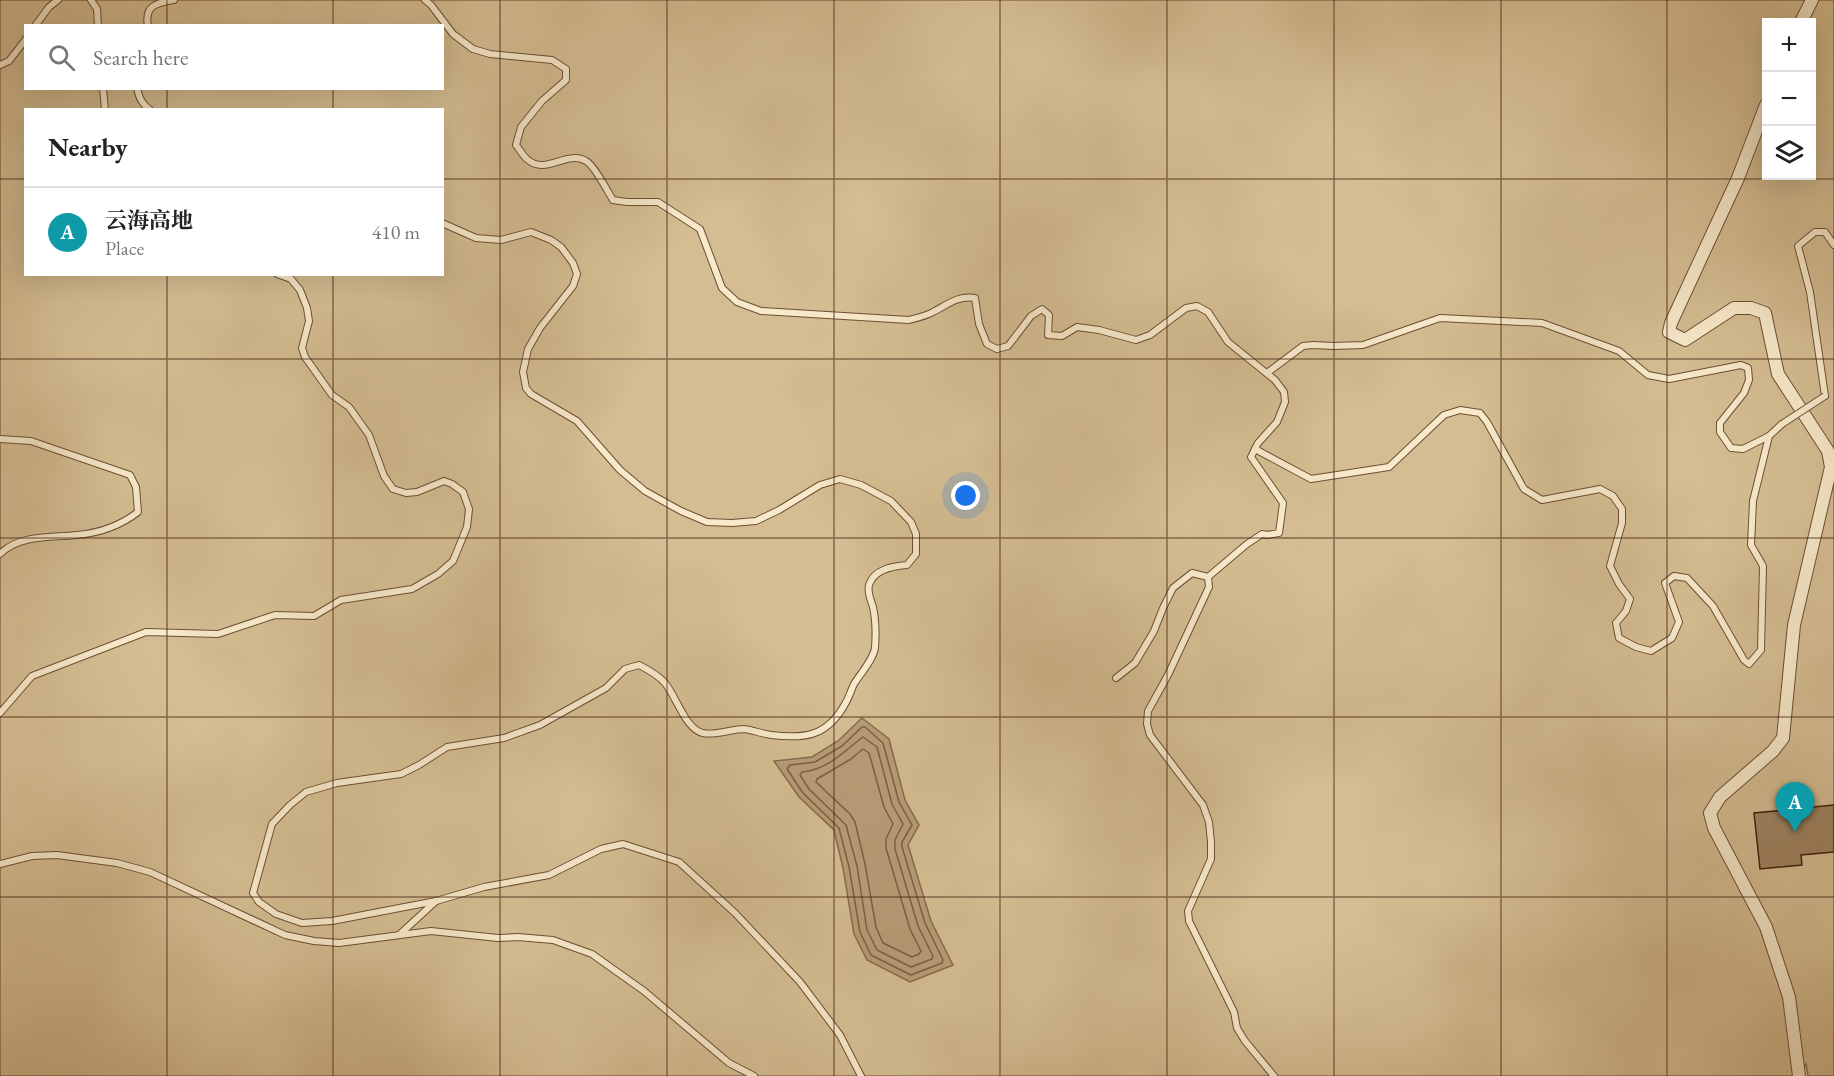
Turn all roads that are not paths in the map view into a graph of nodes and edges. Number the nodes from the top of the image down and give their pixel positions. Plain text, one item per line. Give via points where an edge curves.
1 (58, 0) edge
2 (91, 0) edge
3 (174, 0) edge
4 (425, 0) edge
5 (1812, 0) edge
6 (1802, 18) edge
7 (36, 24) edge
8 (98, 24) edge
9 (148, 24) edge
10 (24, 42) edge
11 (0, 64) edge
12 (103, 90) edge
13 (137, 90) edge
14 (105, 108) edge
15 (147, 108) edge
16 (1762, 117) edge
17 (444, 224) edge
18 (1834, 245) edge
19 (283, 276) edge
20 (1267, 374) junction
21 (1769, 436) junction
22 (0, 439) edge
23 (1255, 448) junction
24 (0, 554) edge
25 (1208, 577) junction
26 (1116, 678) dead end
27 (0, 713) edge
28 (0, 864) edge
29 (435, 901) junction
30 (399, 936) junction
31 (754, 1076) edge
32 (861, 1076) edge
33 (1274, 1076) edge
34 (1799, 1076) edge

1 - 7 lane
2 - 8 lane via 97,9
3 - 9 lane via 150,9 146,15
4 - 20 lane via 453,34 473,49 552,60 566,69 566,80 521,127 516,145 526,159 549,165 579,158 588,162 613,200 658,202 700,229 722,288 737,302 761,311 909,320 931,314 950,302 975,298 987,344 997,350 1008,346 1031,316 1042,309 1049,315 1048,335 1062,336 1077,327 1136,340 1150,335 1186,308 1197,306 1208,312 1228,342
5 - 6 street
10 - 11 lane via 9,61
12 - 14 lane
13 - 15 lane
16 - 34 street via 1669,332 1685,340 1734,308 1765,313 1778,374 1828,451 1832,467 1794,625 1783,738 1720,797 1710,813 1714,828 1766,927 1789,998
17 - 29 lane via 477,238 493,240 531,231 561,247 577,273 573,286 528,349 523,372 526,388 577,421 620,470 645,491 707,522 732,523 756,521 820,485 840,479 891,501 911,522 916,534 916,555 907,565 892,566 876,574 869,585 876,632 874,652 844,705 822,730 799,737 744,729 703,733 692,728 666,684 655,674 639,666 626,669 606,688 540,725 504,738 447,747 401,774 337,783 306,792 272,824 253,893 276,914 302,923
18 - 21 lane, bridge via 1826,232 1815,232 1798,246 1810,292 1825,396
19 - 27 lane via 300,290 307,308 309,321 302,348 305,357 332,395 349,407 369,435 393,489 417,492 444,481 463,492 470,509 453,561 412,589 341,600 314,616 274,615 218,634 146,632 32,676
20 - 21 lane via 1302,346 1363,345 1440,318 1542,323 1619,351 1648,375 1669,379 1741,365 1748,368 1744,393 1720,423 1720,432 1731,448 1743,449
20 - 23 lane via 1284,392 1285,402 1277,422
21 - 23 lane via 1753,501 1751,545 1763,566 1761,650 1749,664 1713,606 1687,578 1674,576 1665,583 1680,622 1672,638 1651,651 1619,638 1616,623 1630,599 1610,566 1622,509 1613,496 1600,489 1542,500 1524,489 1480,413 1460,410 1444,416 1389,467 1311,478
22 - 24 lane via 31,441 130,475 136,487 138,512 126,522 104,530 22,541
23 - 25 lane via 1251,457 1283,503 1279,533 1262,534
25 - 26 lane via 1192,573 1173,588 1135,663
25 - 33 lane via 1209,586 1148,711 1147,724 1150,735 1203,805 1209,822 1211,859 1188,911 1189,921 1234,1012 1237,1028
28 - 30 lane via 32,855 117,863 150,872 285,934 339,943
29 - 30 lane
29 - 32 lane via 549,875 601,849 623,844 679,862 735,913 800,982 840,1035
30 - 31 lane via 431,931 553,940 592,954 644,990 729,1063

